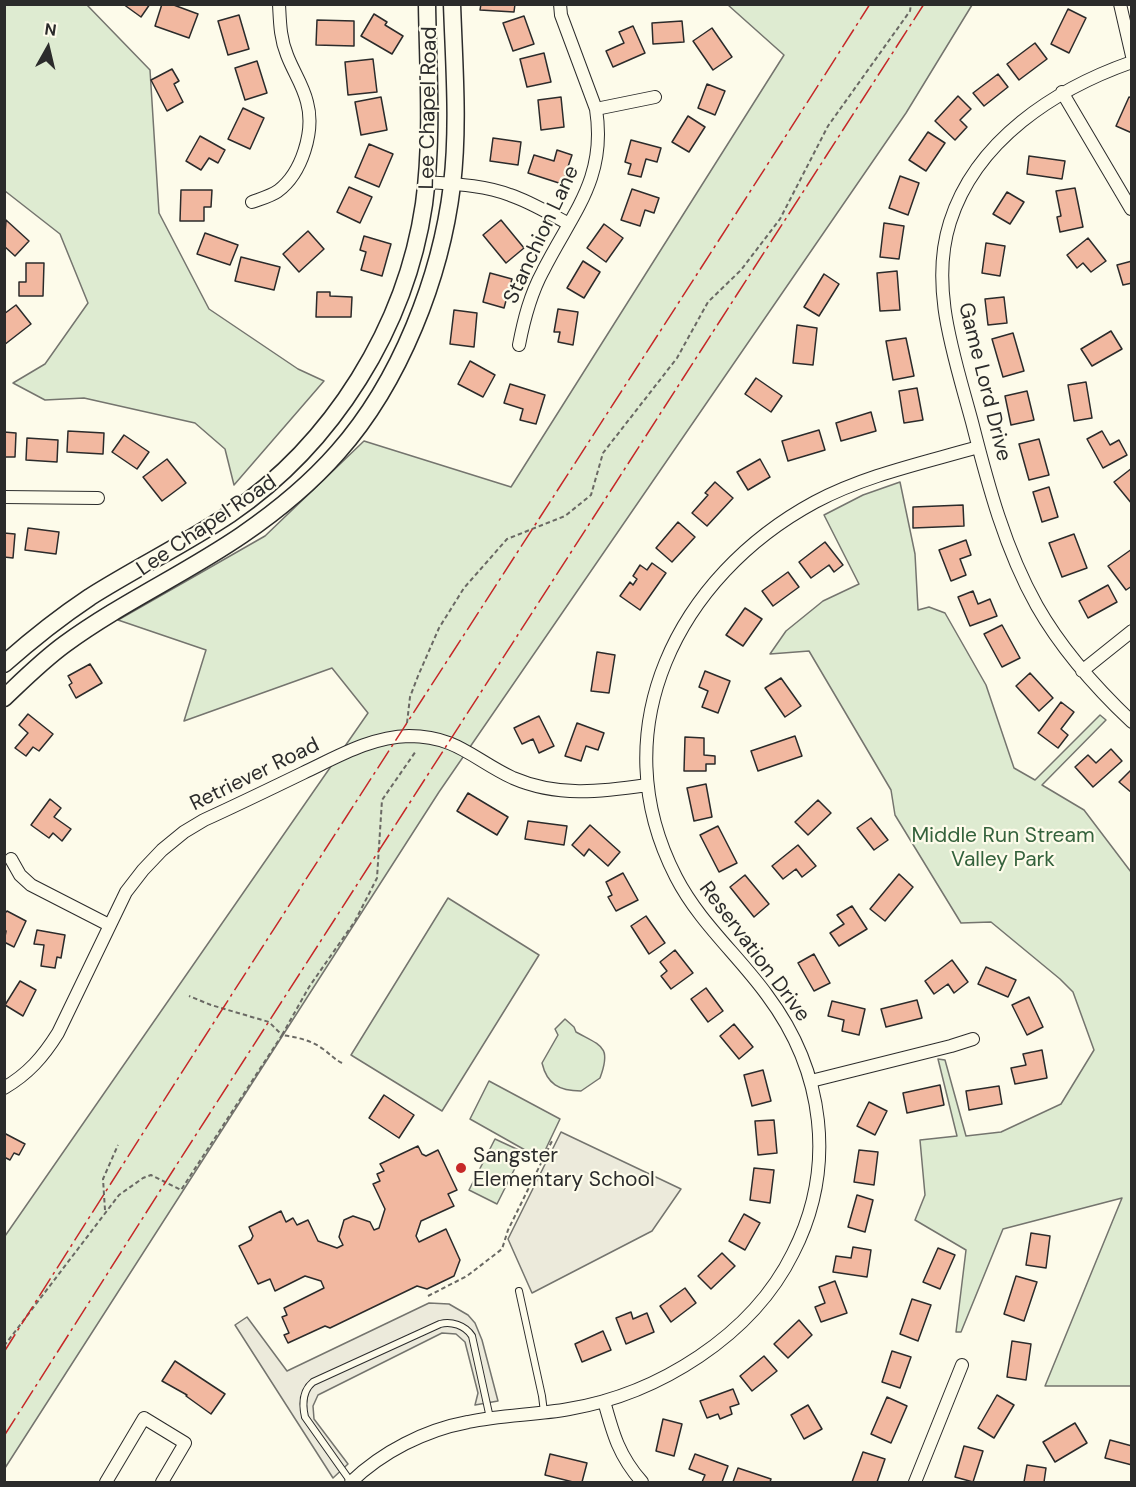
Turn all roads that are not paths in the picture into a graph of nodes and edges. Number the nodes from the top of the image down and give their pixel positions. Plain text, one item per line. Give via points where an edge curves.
1 (279, 4) edge
2 (427, 4) edge
3 (452, 4) edge
4 (560, 4) edge
5 (1120, 4) edge
6 (1131, 56) edge
7 (1131, 62) edge
8 (1062, 92) junction
9 (655, 97) dead end
10 (596, 109) junction
11 (426, 182) junction
12 (452, 184) junction
13 (252, 202) dead end
14 (1131, 209) edge
15 (569, 224) junction
16 (519, 345) dead end
17 (978, 447) junction
18 (4, 496) edge
19 (98, 498) dead end
20 (90, 597) junction
21 (103, 619) junction
22 (1131, 630) edge
23 (4, 664) edge
24 (1082, 671) junction
25 (4, 698) edge
26 (1131, 722) edge
27 (647, 785) junction
28 (11, 859) dead end
29 (109, 925) junction
30 (973, 1039) dead end
31 (811, 1081) junction
32 (4, 1088) edge
33 (519, 1290) dead end
34 (962, 1365) dead end
35 (604, 1401) junction
36 (544, 1413) junction
37 (490, 1419) junction
38 (108, 1482) edge
39 (162, 1482) edge
40 (351, 1482) edge
41 (642, 1482) edge
42 (915, 1482) edge

1 - 13 street via 283,42 304,92 309,128 303,154 292,174 278,191
2 - 11 main road, Lee Chapel Road
3 - 12 main road, Lee Chapel Road
4 - 10 street, Stanchion Lane
5 - 6 street
7 - 8 street, Game Lord Drive
8 - 14 street
8 - 17 street, Game Lord Drive via 1021,122 980,165 963,192 947,235 943,283 946,317
9 - 10 street
10 - 15 street, Stanchion Lane via 598,147 594,172
11 - 12 street
11 - 20 main road, Lee Chapel Road via 415,249 389,321 363,374 328,424 262,492 186,543
12 - 15 street via 509,194
12 - 21 main road, Lee Chapel Road via 442,244 419,313 382,389 339,450 292,497 243,534
15 - 16 street, Stanchion Lane via 532,292
17 - 24 street, Game Lord Drive via 1020,573 1054,633
17 - 27 street, Reservation Drive via 839,490 775,527 732,563 698,603 663,666 647,731
18 - 19 street
20 - 21 main road
20 - 23 main road, Lee Chapel Road
21 - 25 main road, Lee Chapel Road via 33,670
22 - 24 street
24 - 26 street, Game Lord Drive
27 - 29 street, Retriever Road via 586,793 554,790 512,777 456,745 427,738 379,740 184,832 143,870
27 - 31 street, Reservation Drive via 653,819 678,880 699,913 784,1019
28 - 29 street via 31,885
29 - 32 street, Retriever Road via 47,1051 28,1072
30 - 31 street
31 - 35 street, Reservation Drive via 819,1133 816,1184 803,1230 780,1276 746,1317 701,1354 653,1382
33 - 36 lane
34 - 42 street
35 - 36 street, Reservation Drive
35 - 41 street via 614,1440
36 - 37 street, Reservation Drive
37 - 40 street, Reservation Drive via 453,1425 407,1443
37 - 40 lane via 468,1330 446,1323 419,1334 314,1382 306,1390 303,1406 307,1421
38 - 39 street via 144,1418 185,1443

